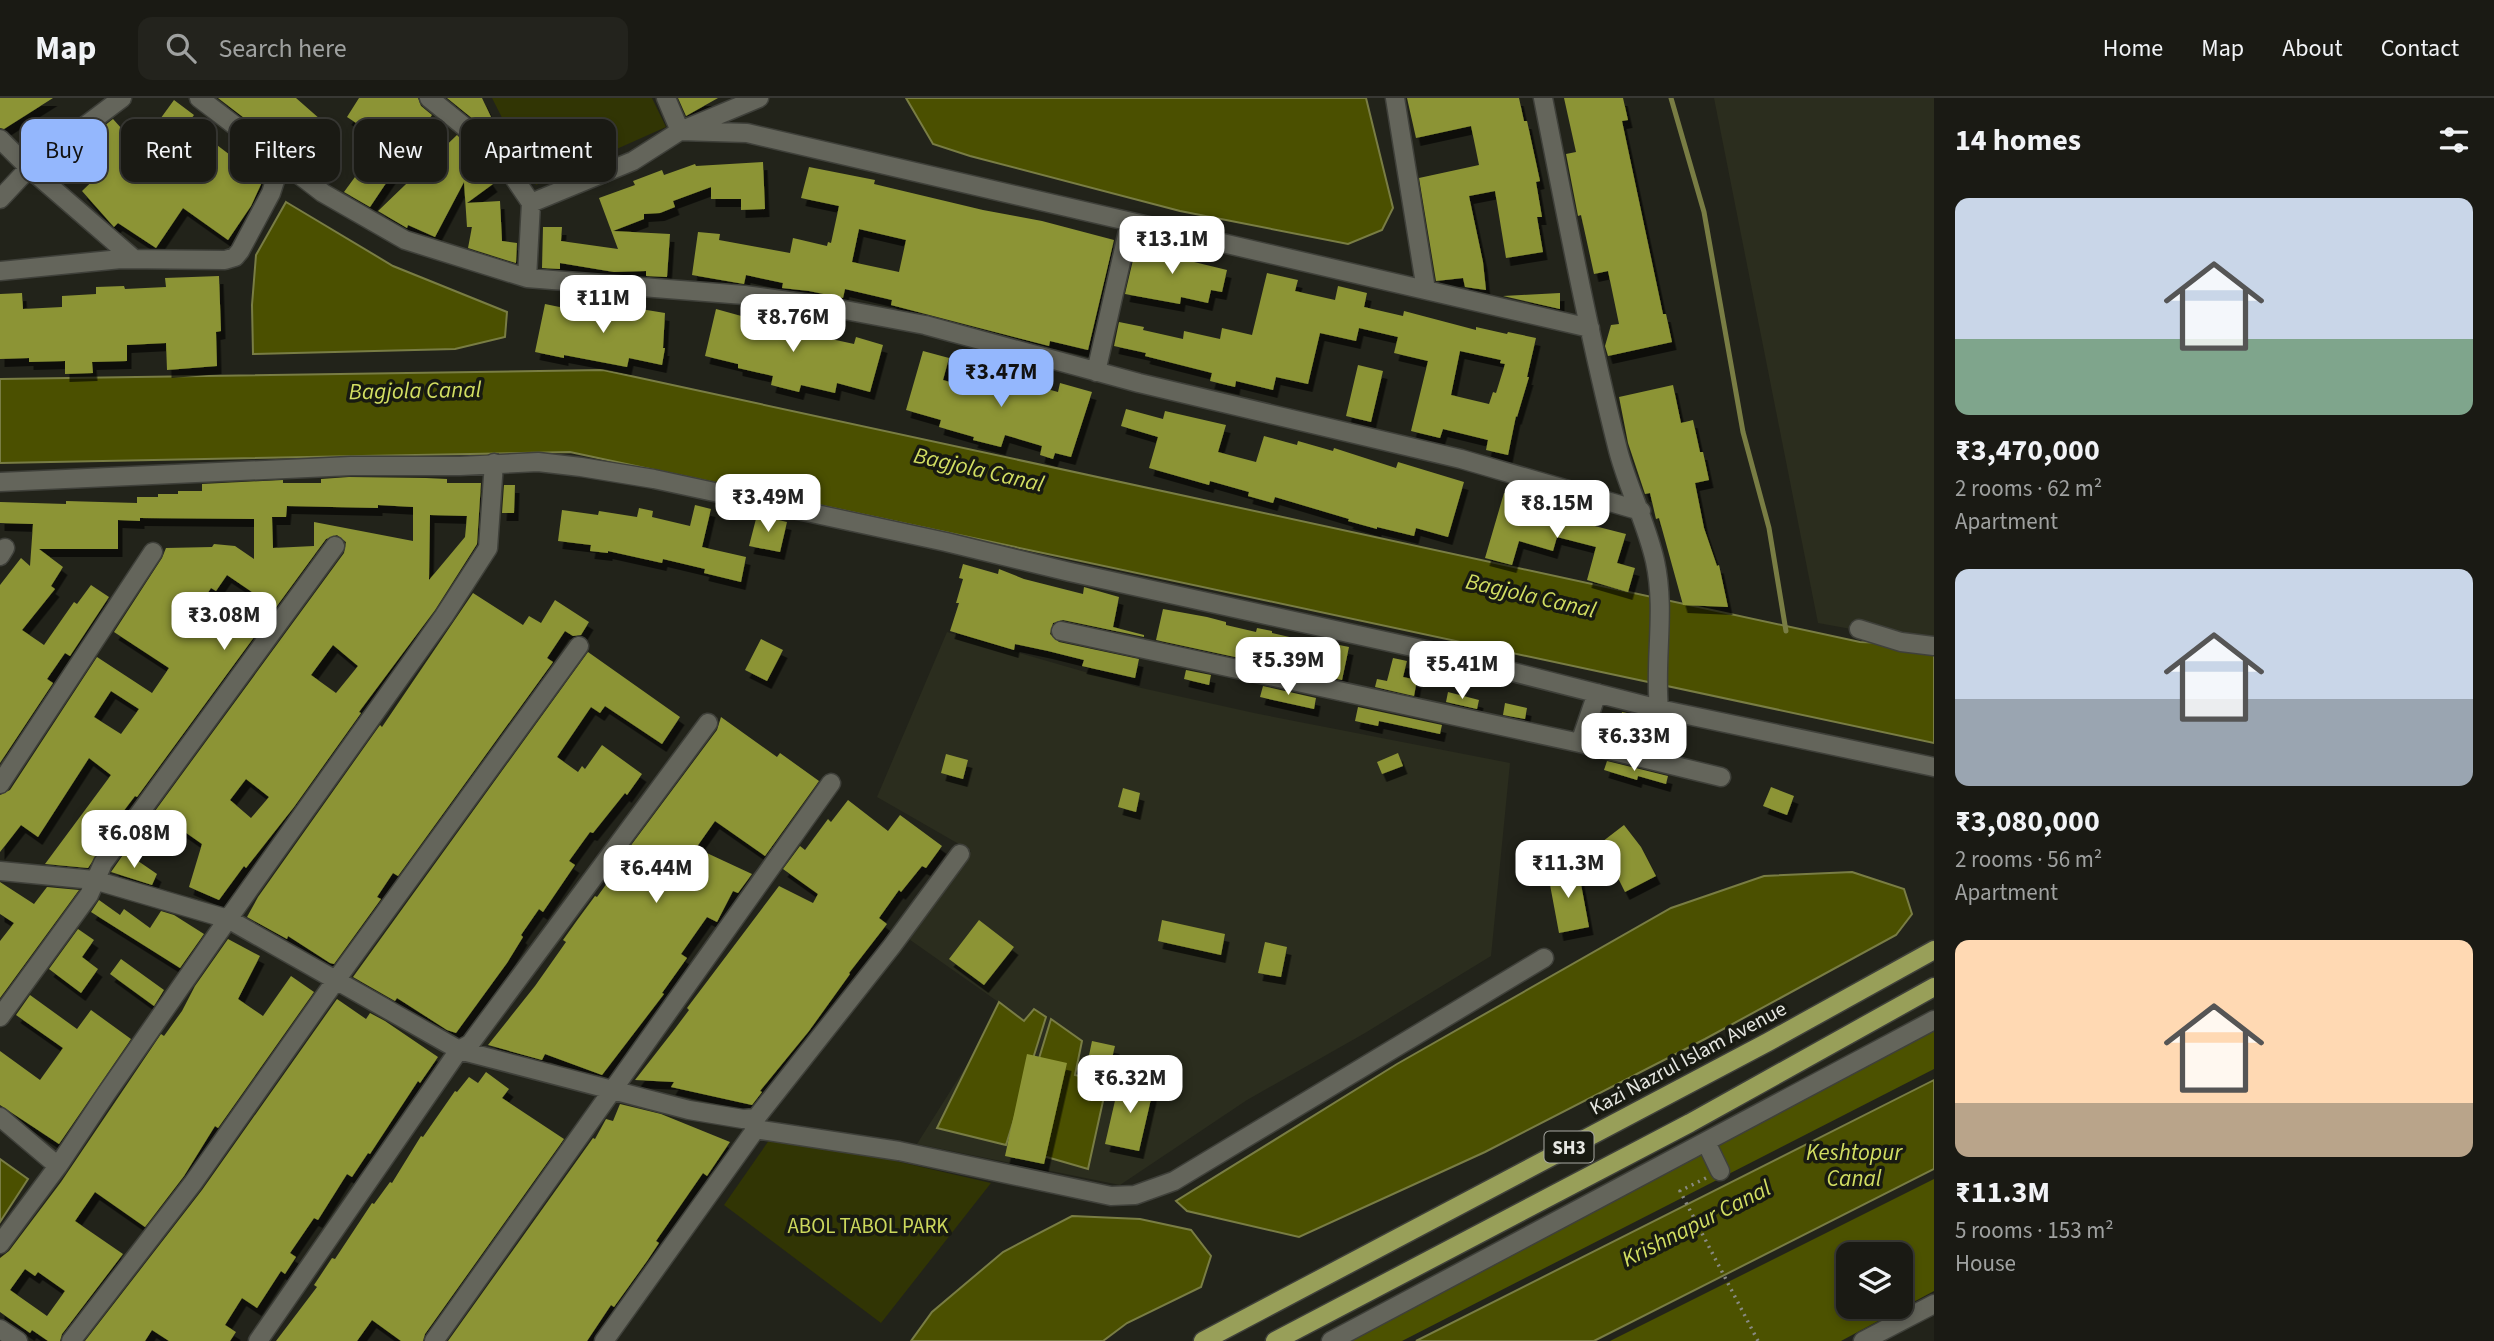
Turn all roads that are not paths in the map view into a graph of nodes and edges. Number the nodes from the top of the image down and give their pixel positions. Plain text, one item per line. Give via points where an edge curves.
1 (122, 98) edge
2 (199, 98) edge
3 (429, 98) edge
4 (666, 98) edge
5 (759, 98) edge
6 (1395, 98) edge
7 (1543, 98) edge
8 (94, 119) edge
9 (230, 122) edge
10 (680, 131) junction
11 (0, 139) edge
12 (21, 160) edge
13 (21, 177) edge
14 (45, 182) edge
15 (275, 182) edge
16 (308, 182) edge
17 (0, 199) edge
18 (531, 202) junction
19 (1130, 222) junction
20 (134, 259) junction
21 (0, 271) edge
22 (527, 278) junction
23 (1426, 290) junction
24 (1590, 328) junction
25 (1097, 372) junction
26 (494, 463) junction
27 (0, 482) edge
28 (1641, 511) junction
29 (335, 546) dead end
30 (153, 552) dead end
31 (1859, 629) dead end
32 (1062, 631) dead end
33 (579, 646) dead end
34 (1934, 646) edge
35 (1597, 693) junction
36 (1658, 703) junction
37 (708, 723) dead end
38 (1580, 743) junction
39 (1934, 768) edge
40 (1721, 777) dead end
41 (831, 783) dead end
42 (0, 784) edge
43 (960, 854) dead end
44 (0, 871) edge
45 (94, 880) junction
46 (228, 919) junction
47 (1934, 950) edge
48 (1544, 958) dead end
49 (336, 980) junction
50 (1934, 987) edge
51 (0, 1017) edge
52 (1934, 1020) edge
53 (459, 1050) junction
54 (615, 1089) junction
55 (0, 1117) edge
56 (755, 1124) junction
57 (1706, 1142) junction
58 (58, 1166) junction
59 (1720, 1171) road end
60 (0, 1244) edge
61 (1934, 1304) edge
62 (0, 1329) edge
63 (18, 1341) edge
64 (71, 1341) edge
65 (258, 1341) edge
66 (434, 1341) edge
67 (604, 1341) edge
68 (1203, 1341) edge
69 (1275, 1341) edge
70 (1331, 1341) edge
71 (1863, 1341) edge

1 - 8 street
2 - 9 street
3 - 18 street via 498,154
4 - 10 street
5 - 10 street
6 - 23 street
7 - 24 street
10 - 18 street via 633,161
10 - 19 street via 747,133
11 - 12 street
13 - 17 street
14 - 20 street
15 - 20 street via 235,257
16 - 22 street via 405,240
18 - 22 street
19 - 23 street
19 - 25 street
20 - 21 street
22 - 25 street via 818,305 925,326
23 - 24 street
24 - 28 street via 1618,450
25 - 28 street via 1461,459
26 - 27 street
26 - 35 street via 538,462 654,479 1426,650
26 - 46 street via 488,548 444,617
28 - 36 street via 1656,562 1661,604
29 - 45 street
30 - 42 street
31 - 34 street
32 - 38 street
33 - 49 street
35 - 36 street
35 - 38 street
36 - 39 street
37 - 53 street via 470,1044
38 - 40 street
41 - 54 street
43 - 56 street
44 - 45 street
45 - 46 street
45 - 51 street via 89,895
46 - 49 street
46 - 58 street
47 - 68 main road, Kazi Nazrul Islam Avenue / SH3
48 - 56 street via 1174,1181 1135,1195 1111,1196
49 - 53 street
49 - 64 street via 193,1183
50 - 69 main road, SH3 via 1690,1123
52 - 57 street
53 - 54 street
53 - 65 street
54 - 56 street
54 - 66 street
55 - 58 street
56 - 67 street
57 - 59 street
57 - 70 street
58 - 60 street
61 - 71 street
62 - 63 street

